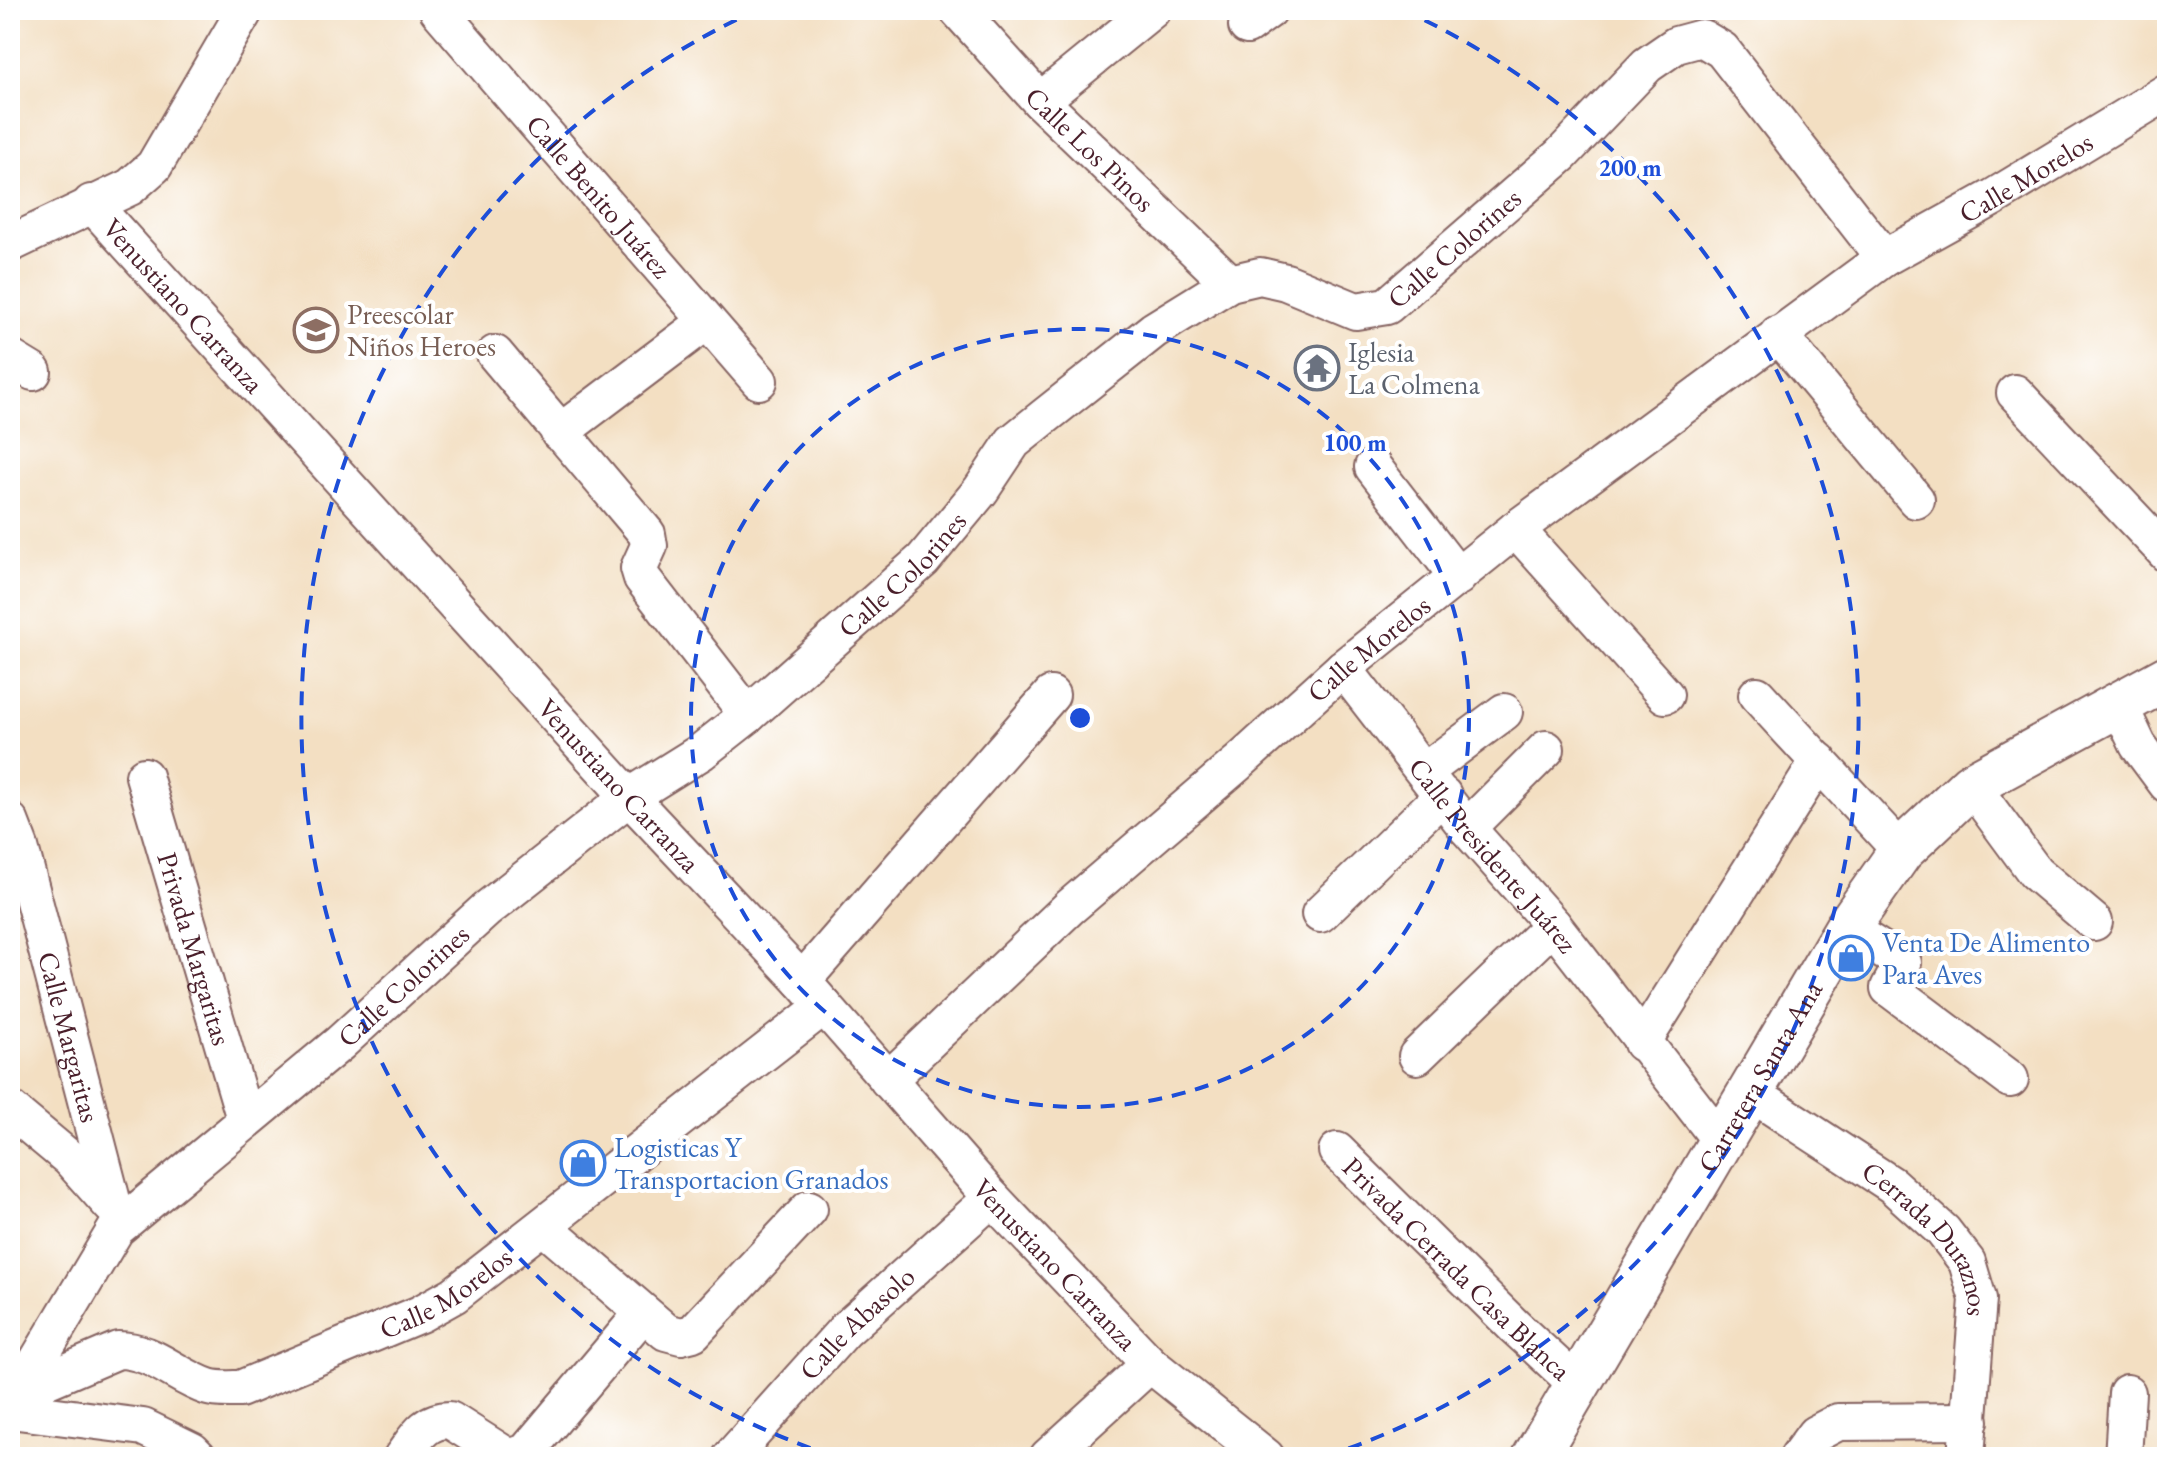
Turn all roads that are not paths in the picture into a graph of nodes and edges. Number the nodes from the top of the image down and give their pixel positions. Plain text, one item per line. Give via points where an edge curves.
1 (245, 10) edge
2 (438, 10) edge
3 (958, 10) edge
4 (1152, 10) edge
5 (2167, 92) edge
6 (1040, 101) junction
7 (91, 203) junction
8 (10, 244) edge
9 (1884, 258) junction
10 (1230, 283) junction
11 (706, 322) junction
12 (1778, 334) junction
13 (495, 354) dead end
14 (759, 381) dead end
15 (2015, 393) dead end
16 (559, 433) junction
17 (1373, 467) dead end
18 (1916, 500) dead end
19 (1516, 529) junction
20 (2167, 554) edge
21 (1458, 577) junction
22 (1343, 668) junction
23 (2167, 678) edge
24 (1051, 695) dead end
25 (1665, 695) dead end
26 (1757, 695) dead end
27 (2119, 705) junction
28 (1504, 712) dead end
29 (748, 715) junction
30 (1546, 749) dead end
31 (1819, 761) junction
32 (144, 776) dead end
33 (1434, 783) junction
34 (2167, 784) edge
35 (1971, 785) junction
36 (629, 797) junction
37 (10, 821) edge
38 (1467, 828) junction
39 (1901, 851) junction
40 (1320, 914) dead end
41 (2094, 922) dead end
42 (1553, 925) junction
43 (1847, 928) junction
44 (813, 993) junction
45 (1642, 1043) junction
46 (1417, 1056) dead end
47 (2010, 1079) dead end
48 (888, 1080) junction
49 (1748, 1091) junction
50 (10, 1109) edge
51 (245, 1119) junction
52 (1720, 1140) junction
53 (1337, 1151) dead end
54 (992, 1198) junction
55 (809, 1209) dead end
56 (115, 1218) junction
57 (543, 1226) junction
58 (643, 1313) junction
59 (1150, 1364) junction
60 (1578, 1385) junction
61 (2127, 1393) dead end
62 (13, 1399) edge
63 (1970, 1421) junction
64 (1809, 1449) edge
65 (198, 1457) edge
66 (402, 1457) edge
67 (731, 1457) edge
68 (1048, 1457) edge
69 (1266, 1457) edge
70 (1535, 1457) edge
71 (1966, 1457) edge
72 (2123, 1457) edge

1 - 7 street via 154,166 130,187
2 - 11 street, Calle Benito Juárez
3 - 6 street, Calle Los Pinos
4 - 6 street
5 - 9 street, Calle Morelos
6 - 10 street, Calle Los Pinos
7 - 8 street
7 - 36 street, Venustiano Carranza
9 - 10 street, Calle Colorines via 1722,50 1702,38 1676,45 1647,65 1561,155 1387,306 1356,311 1260,276
9 - 12 street, Calle Morelos
10 - 29 street, Calle Colorines via 1154,330 1013,442 923,560
11 - 14 street, Calle Benito Juárez
11 - 16 street
12 - 18 street
12 - 19 street, Calle Morelos
13 - 16 street
15 - 20 street
16 - 29 street via 647,534 649,546 639,568 642,578
17 - 21 street
19 - 21 street, Calle Morelos
19 - 25 street
21 - 22 street, Calle Morelos
22 - 33 street, Calle Presidente Juárez
22 - 48 street, Calle Morelos via 1070,907
23 - 27 main road, Carretera Santa Ana
24 - 44 street, Calle Morelos
26 - 31 street
27 - 34 street via 2138,745
27 - 35 main road, Carretera Santa Ana
28 - 33 street
29 - 36 street, Calle Colorines
30 - 38 street
31 - 39 street
31 - 45 street
32 - 51 street, Privada Margaritas
33 - 38 street, Calle Presidente Juárez
33 - 40 street
35 - 39 main road, Carretera Santa Ana
35 - 41 street via 2035,872
36 - 44 street, Venustiano Carranza
36 - 51 street, Calle Colorines via 487,909 340,1043
37 - 56 street, Calle Margaritas
38 - 42 street, Calle Presidente Juárez
39 - 43 main road, Carretera Santa Ana
42 - 45 street, Calle Presidente Juárez
42 - 46 street
43 - 47 street via 1903,963 1889,988
43 - 49 main road, Carretera Santa Ana
44 - 48 street, Venustiano Carranza
44 - 57 street, Calle Morelos
45 - 52 street, Calle Presidente Juárez
48 - 54 street, Venustiano Carranza
49 - 52 main road, Carretera Santa Ana
49 - 63 street, Cerrada Duraznos via 1892,1185 1943,1231 1967,1262 1978,1299
50 - 56 street via 70,1159
51 - 56 street, Calle Colorines
52 - 60 main road, Carretera Santa Ana
53 - 60 street, Privada Cerrada Casa Blanca
54 - 59 street, Venustiano Carranza
54 - 67 street, Calle Abasolo via 845,1330
55 - 58 street via 693,1333 666,1332
56 - 62 street, Calle Colorines
57 - 58 street
57 - 62 street, Calle Morelos via 454,1295 420,1314 240,1389 210,1388 148,1354 118,1350
58 - 66 street via 526,1452 505,1455 450,1420 441,1420 423,1429
59 - 68 street
59 - 69 street, Venustiano Carranza
60 - 70 main road, Carretera Santa Ana
61 - 72 street
62 - 65 street via 143,1427
63 - 64 street via 1838,1422
63 - 71 street, Cerrada Duraznos

